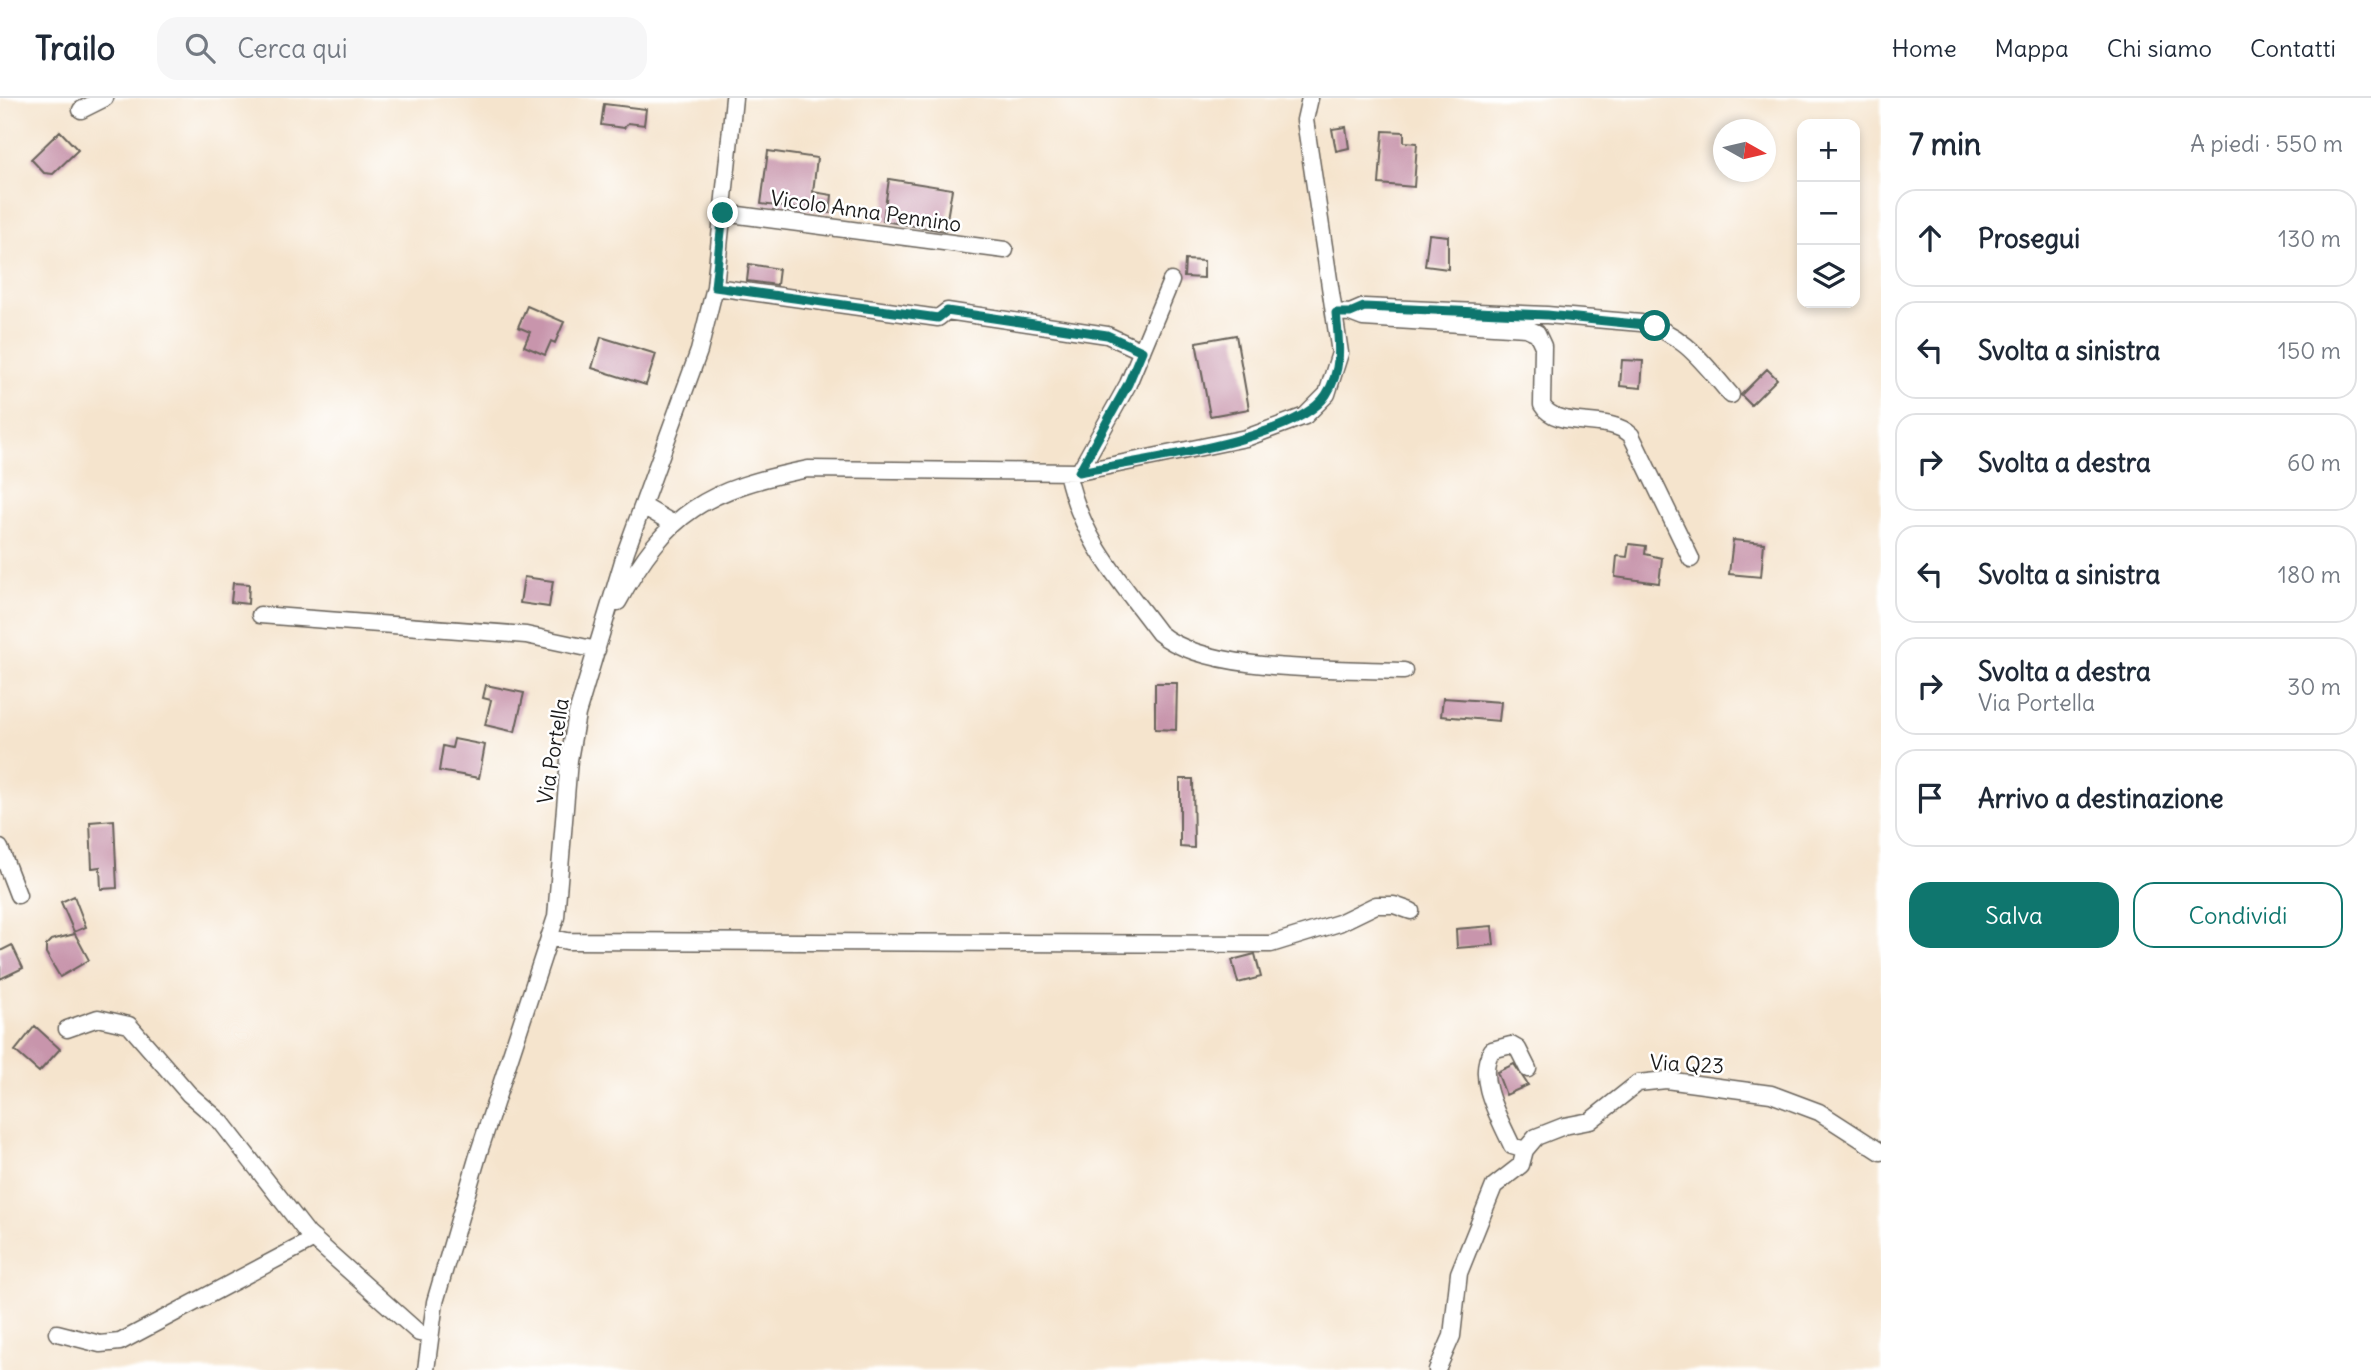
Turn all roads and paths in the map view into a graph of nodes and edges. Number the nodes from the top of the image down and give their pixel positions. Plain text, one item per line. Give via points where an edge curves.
1 (105, 98) edge
2 (734, 98) edge
3 (1310, 98) edge
4 (81, 110) dead end
5 (723, 213) junction
6 (1005, 250) dead end
7 (1171, 281) dead end
8 (715, 287) junction
9 (1343, 313) junction
10 (1142, 351) junction
11 (1731, 395) dead end
12 (1073, 472) junction
13 (643, 506) junction
14 (672, 523) junction
15 (1691, 559) dead end
16 (260, 615) dead end
17 (602, 632) junction
18 (597, 650) junction
19 (1404, 671) dead end
20 (0, 848) edge
21 (18, 895) dead end
22 (1411, 911) dead end
23 (550, 937) junction
24 (67, 1029) dead end
25 (1528, 1069) dead end
26 (1525, 1150) junction
27 (1881, 1152) edge
28 (314, 1239) junction
29 (57, 1333) dead end
30 (429, 1335) junction
31 (426, 1370) edge
32 (1437, 1370) edge

1 - 4 street
2 - 5 street, Via Portella
3 - 9 street via 1306,120
5 - 6 street, Vicolo Anna Pennino
5 - 8 street, Via Portella
7 - 10 street
8 - 10 street via 938,318 947,311 974,315 1107,335
8 - 13 street, Via Portella via 699,351
9 - 11 street via 1364,307 1641,323 1679,339
9 - 12 street via 1338,366 1327,394 1305,416 1246,438
9 - 15 street via 1537,332 1543,346 1545,410 1555,417 1615,425 1631,435
10 - 12 street via 1128,384
12 - 14 street via 808,470 722,494
12 - 19 street via 1075,507 1096,549 1170,642 1207,657 1246,663
13 - 14 street
13 - 17 street, Via Portella
14 - 17 street via 647,552
16 - 18 street via 526,635
17 - 18 street, Via Portella
18 - 23 street, Via Portella via 577,714 569,760 556,917
20 - 21 street
22 - 23 street via 1376,905 1339,923 1271,944 594,941
23 - 30 street, Via Portella via 479,1152
24 - 28 street via 98,1018 129,1025 189,1094 221,1122
25 - 26 street via 1511,1045 1492,1050 1486,1059 1494,1106 1512,1146
26 - 27 street, Via Q23 via 1536,1137 1590,1121 1638,1083 1656,1080 1737,1088 1789,1099 1819,1112
26 - 32 street, Via Q23 via 1521,1165 1494,1186 1478,1220 1459,1273 1452,1336
28 - 29 street via 120,1342 100,1344
28 - 30 street via 419,1334
30 - 31 street, Via Portella

